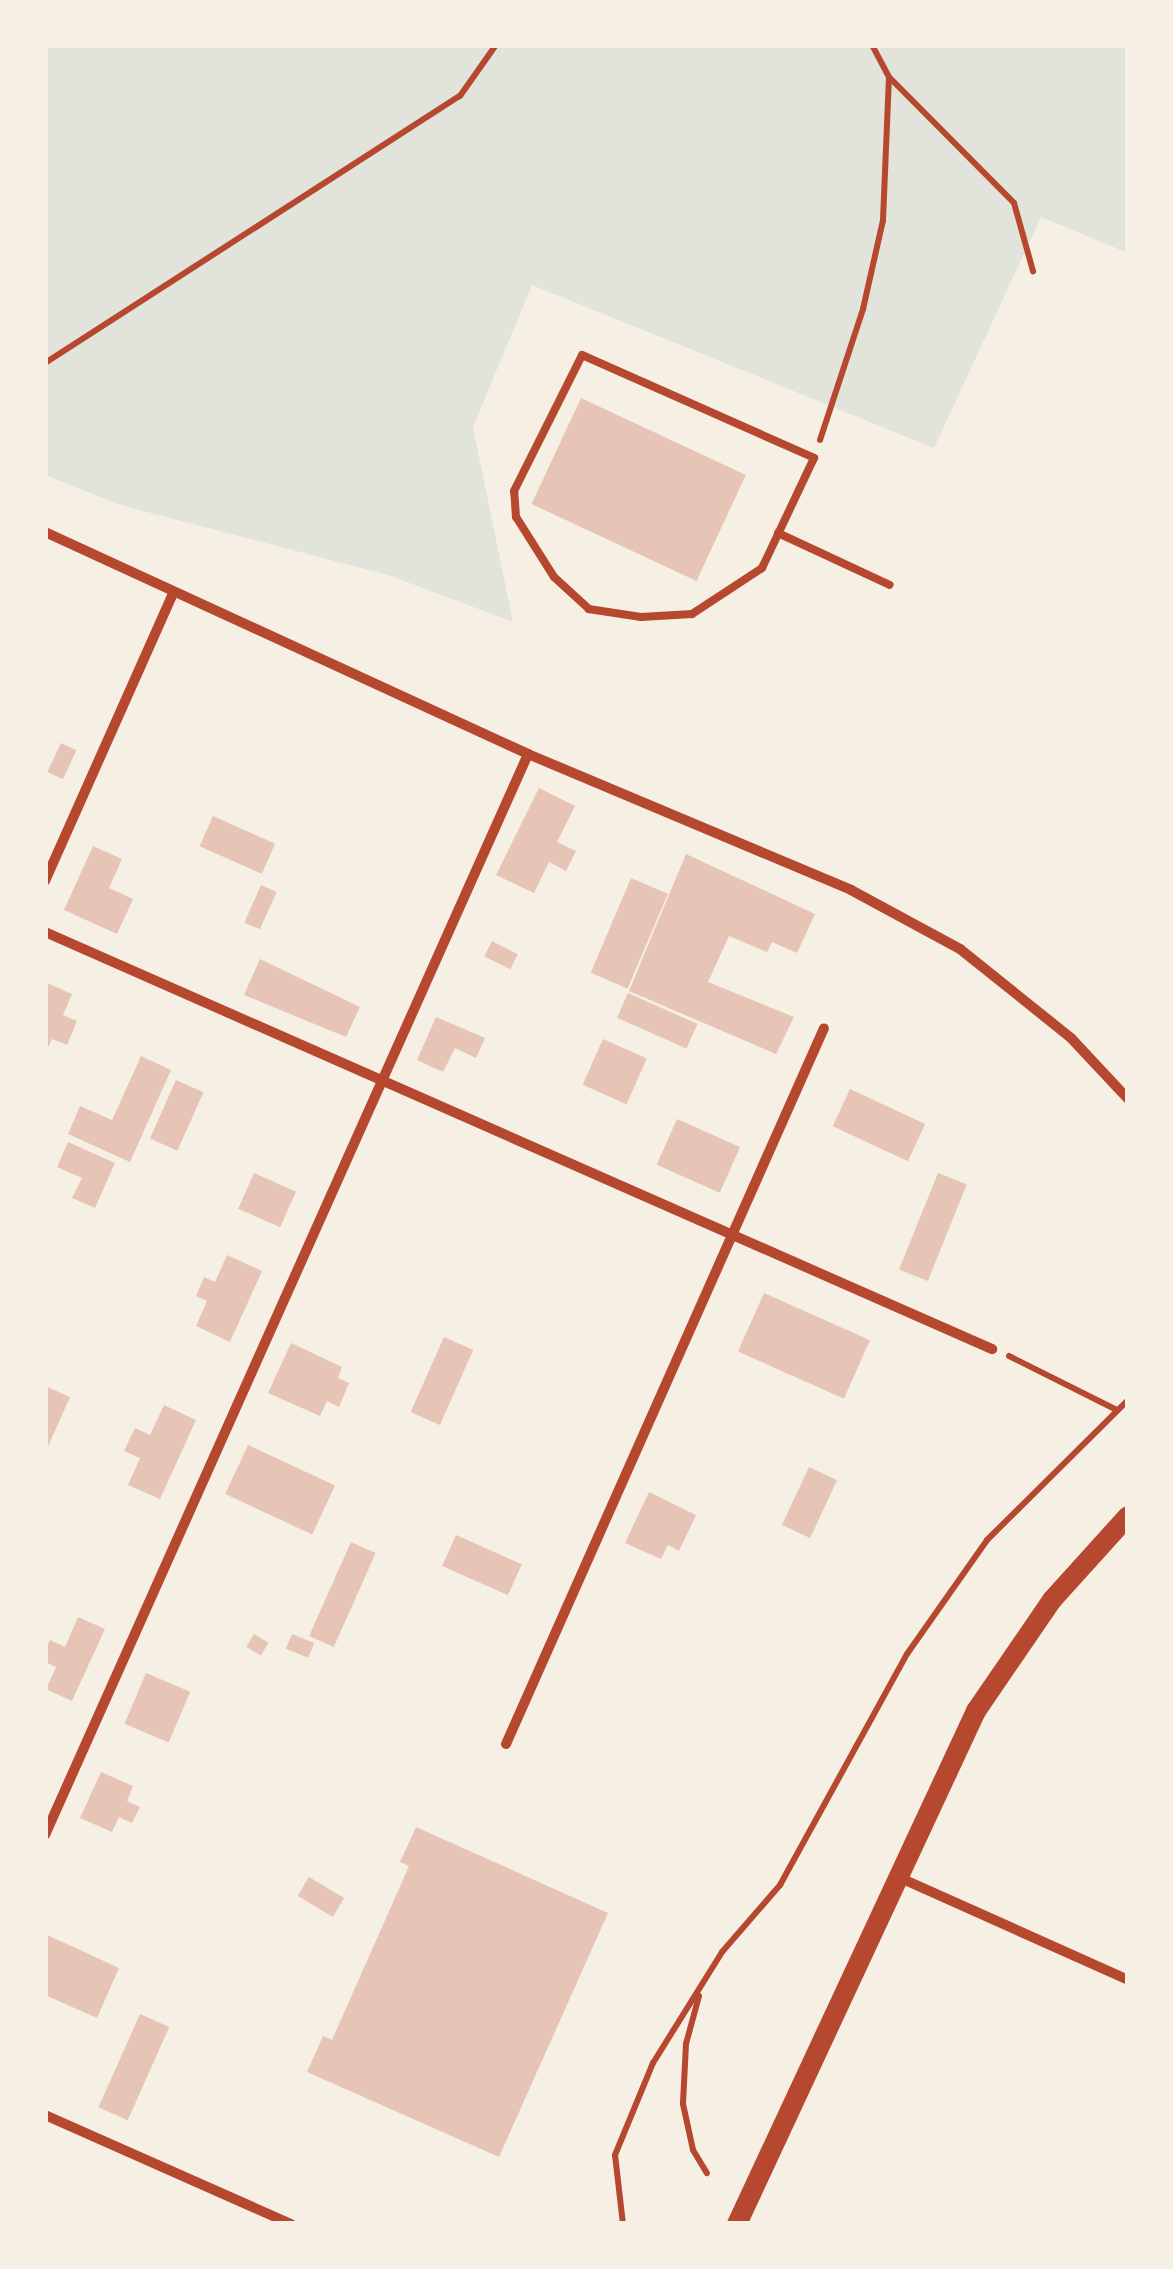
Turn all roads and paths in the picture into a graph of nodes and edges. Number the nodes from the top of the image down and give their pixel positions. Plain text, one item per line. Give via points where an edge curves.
1 (496, 45) edge
2 (872, 45) edge
3 (889, 77) junction
4 (1033, 271) dead end
5 (45, 362) edge
6 (814, 458) junction
7 (45, 532) edge
8 (778, 533) junction
9 (890, 585) dead end
10 (173, 593) junction
11 (528, 754) junction
12 (45, 882) edge
13 (45, 932) edge
14 (824, 1028) dead end
15 (381, 1076) junction
16 (1128, 1099) edge
17 (731, 1235) junction
18 (992, 1350) joint
19 (1128, 1400) edge
20 (1115, 1410) junction
21 (1128, 1516) edge
22 (506, 1744) dead end
23 (45, 1835) edge
24 (895, 1875) junction
25 (708, 1976) junction
26 (1128, 1980) edge
27 (45, 2115) edge
28 (707, 2173) dead end
29 (291, 2224) edge
30 (623, 2224) edge
31 (736, 2224) edge

1 - 5 path via 460,96
2 - 3 path
3 - 4 path via 1014,203
3 - 6 path via 883,220 864,309
6 - 8 lane
6 - 8 lane via 582,355 514,491 516,517 554,577 589,609 640,618 692,614 728,595 762,568
7 - 10 street
8 - 9 lane
10 - 11 street
10 - 12 street
11 - 15 street
11 - 16 street via 851,890 960,950 1071,1038
13 - 15 street
14 - 17 street
15 - 17 street
15 - 23 street
17 - 18 street
17 - 22 street
18 - 20 path
19 - 20 path
20 - 25 path via 987,1540 908,1654 780,1885
21 - 24 main road via 1024,1638 976,1711
24 - 26 street
24 - 31 main road
25 - 28 path via 683,2072 692,2150
25 - 30 path via 653,2062 617,2148
27 - 29 street

